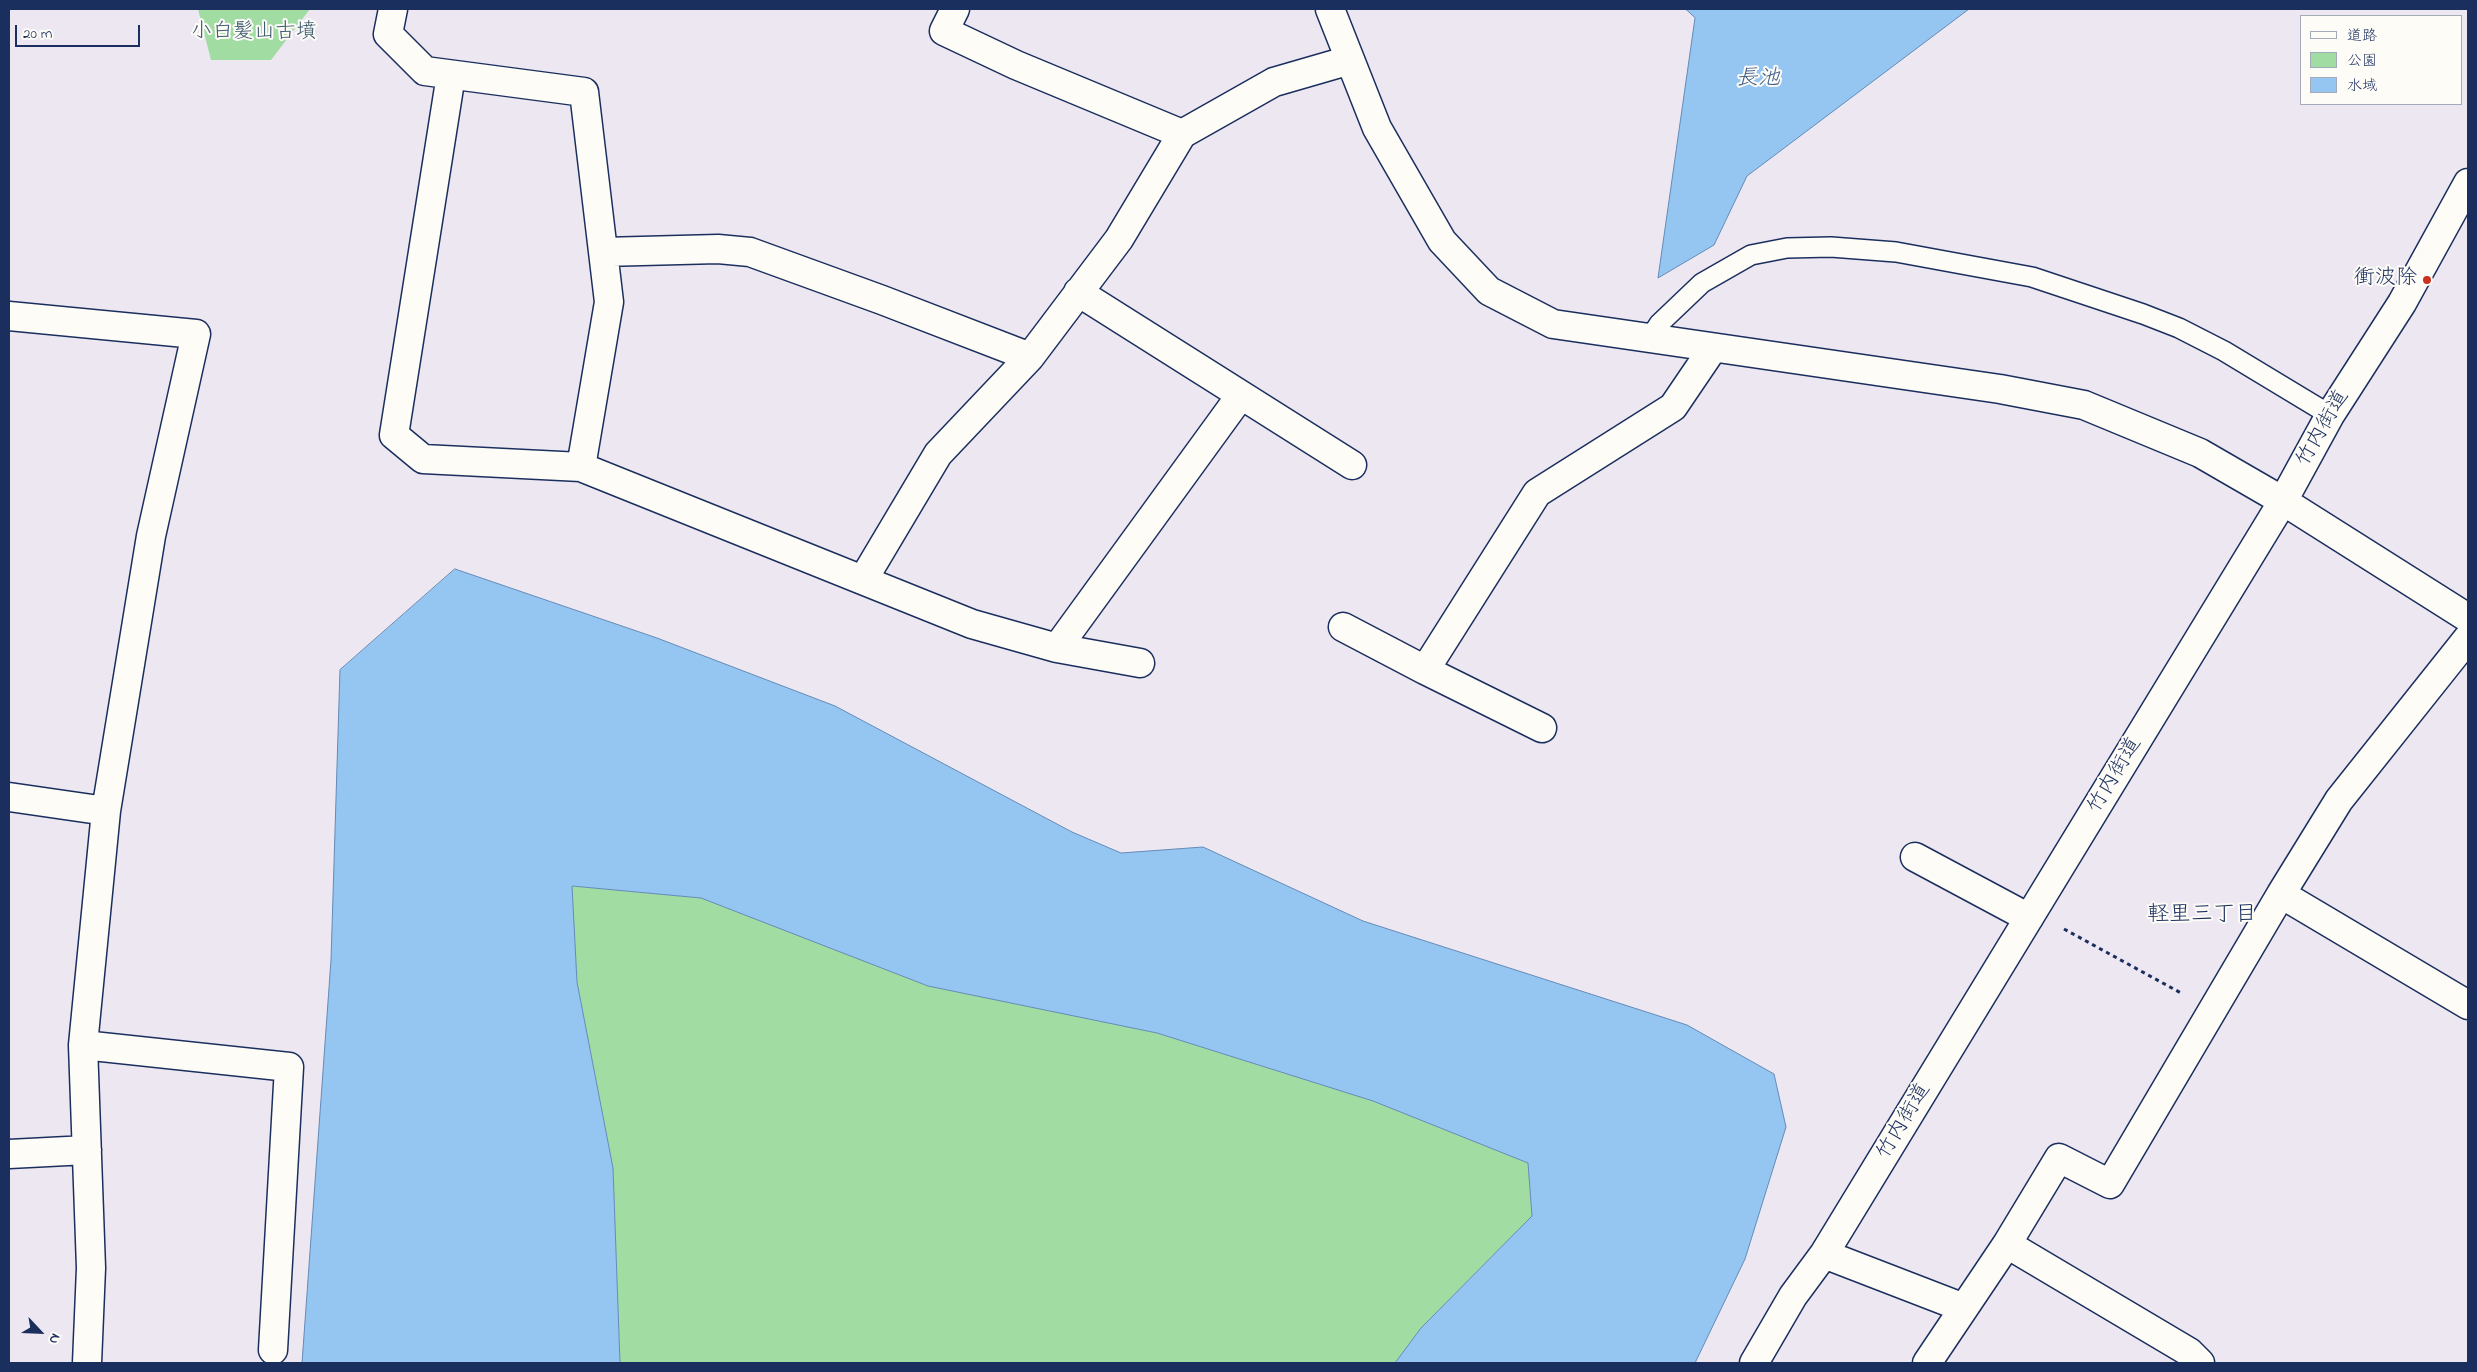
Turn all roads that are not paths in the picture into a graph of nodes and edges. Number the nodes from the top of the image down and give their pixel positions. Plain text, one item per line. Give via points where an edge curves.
1 (393, 9) edge
2 (955, 9) edge
3 (1330, 9) edge
4 (1350, 60) junction
5 (451, 75) junction
6 (1182, 134) junction
7 (2468, 183) edge
8 (603, 252) junction
9 (1078, 292) junction
10 (9, 316) edge
11 (1649, 338) junction
12 (1713, 348) junction
13 (1030, 357) junction
14 (1242, 396) junction
15 (2330, 415) junction
16 (1352, 465) dead end
17 (581, 467) junction
18 (2283, 502) junction
19 (863, 580) junction
20 (2468, 618) edge
21 (1343, 627) dead end
22 (2468, 638) edge
23 (1057, 648) junction
24 (1140, 662) dead end
25 (1425, 670) junction
26 (1542, 728) dead end
27 (9, 797) edge
28 (106, 811) junction
29 (1914, 857) dead end
30 (2280, 894) junction
31 (2031, 915) junction
32 (2468, 1005) edge
33 (83, 1046) junction
34 (87, 1150) junction
35 (9, 1154) edge
36 (2007, 1244) junction
37 (1824, 1254) junction
38 (1964, 1308) junction
39 (273, 1350) dead end
40 (87, 1363) edge
41 (1754, 1363) edge
42 (1927, 1363) edge
43 (2200, 1363) edge

1 - 5 street via 388,34 425,72
2 - 6 street via 944,31 1016,65
3 - 4 street
4 - 6 street via 1274,82
4 - 11 street via 1377,128 1442,241 1489,291 1553,324
5 - 8 street via 584,92
5 - 17 street via 394,434 423,459
6 - 9 street via 1119,239
7 - 15 street, 竹内街道 via 2402,303
8 - 13 street via 718,249 750,252
8 - 17 street via 609,302
9 - 13 street
9 - 14 street
10 - 28 street via 196,334 151,536
11 - 12 street
11 - 15 lane via 1659,324 1702,283 1751,255 1787,248 1831,247 1896,252 2032,277 2143,314 2224,351
12 - 18 street via 2000,389 2084,405 2200,453
12 - 25 street via 1673,406 1537,493
13 - 19 street via 938,454
14 - 16 street
14 - 23 street
15 - 18 street, 竹内街道
17 - 19 street
18 - 20 street
18 - 31 street, 竹内街道
19 - 23 street via 972,624
21 - 25 street
22 - 30 street via 2339,800
23 - 24 street
25 - 26 street
27 - 28 street
28 - 33 street
29 - 31 street
30 - 32 street
30 - 36 street via 2110,1184 2060,1158
31 - 37 street, 竹内街道
33 - 34 street
33 - 39 street via 289,1067
34 - 35 street
34 - 40 street via 91,1268
36 - 38 street
36 - 43 street via 2189,1352
37 - 38 street
37 - 41 street, 竹内街道 via 1793,1296
38 - 42 street

